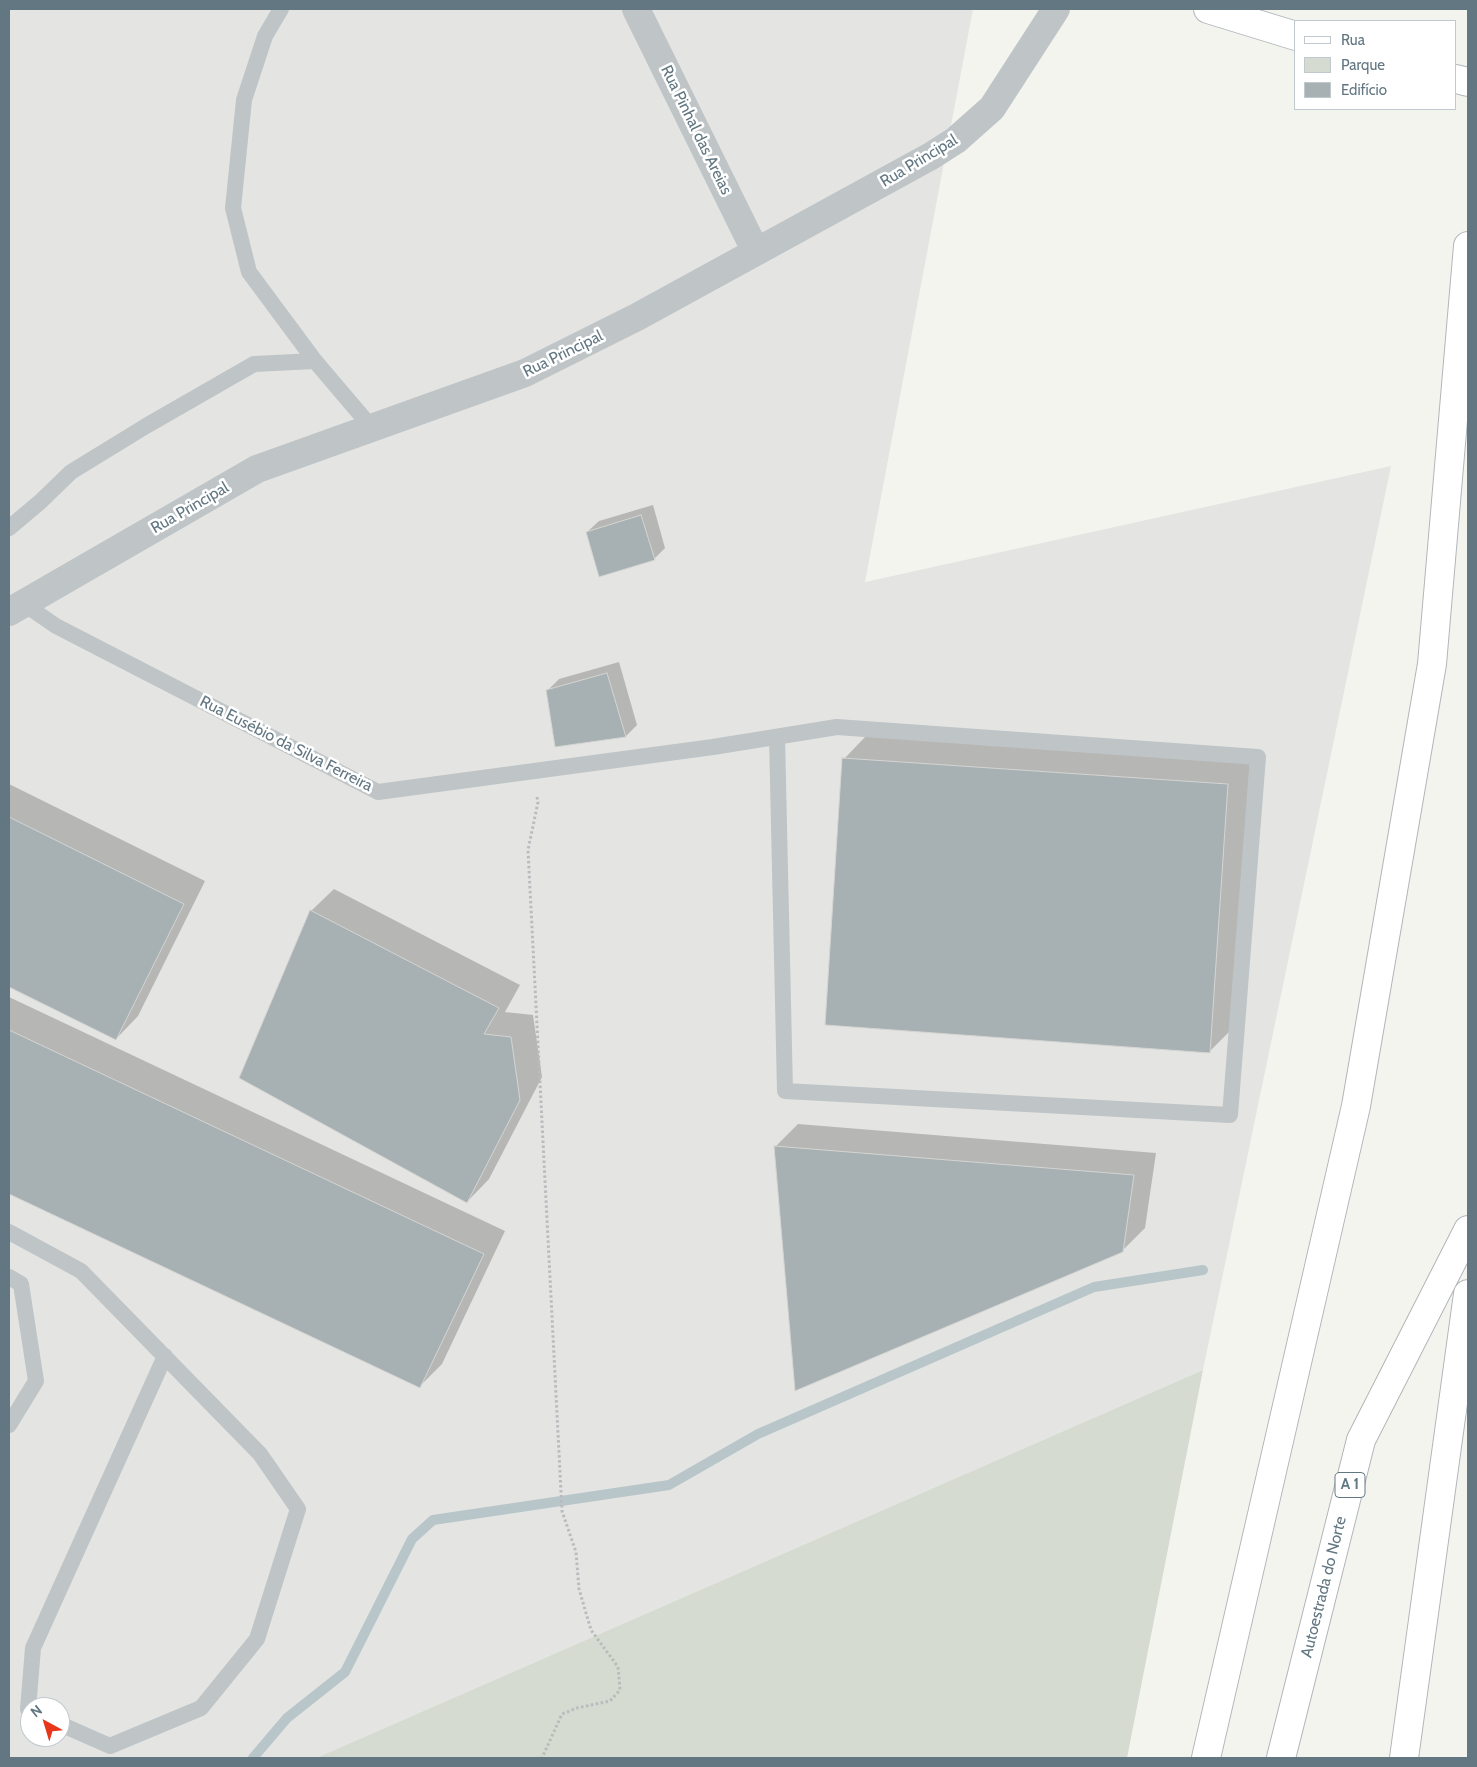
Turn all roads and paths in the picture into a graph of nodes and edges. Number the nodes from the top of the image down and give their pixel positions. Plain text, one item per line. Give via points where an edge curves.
1 (281, 9) edge
2 (636, 9) edge
3 (1056, 9) edge
4 (1208, 9) edge
5 (1294, 35) edge
6 (1468, 246) edge
7 (756, 252) junction
8 (316, 361) junction
9 (372, 428) junction
10 (9, 528) edge
11 (16, 608) edge
12 (777, 737) junction
13 (528, 772) junction
14 (1468, 1230) edge
15 (9, 1232) edge
16 (9, 1277) edge
17 (1468, 1294) edge
18 (165, 1356) junction
19 (9, 1425) edge
20 (29, 1697) edge
21 (70, 1728) edge
22 (542, 1758) edge
23 (1206, 1758) edge
24 (1281, 1758) edge
25 (1404, 1758) edge

1 - 8 lane via 265,36 244,100 233,208 249,272
2 - 7 street, Rua Pinhal das Areias
3 - 7 street, Rua Principal via 992,108 956,140
4 - 5 main road
6 - 23 main road via 1432,664 1358,1097
7 - 9 street, Rua Principal via 525,373
8 - 9 lane
8 - 10 lane via 254,364 71,472
9 - 11 street, Rua Principal via 256,469
11 - 13 lane, Rua Eusébio da Silva Ferreira via 378,792
12 - 12 lane, Rua Eusébio da Silva Ferreira via 837,727 1258,757 1230,1115 784,1091
12 - 13 lane, Rua Eusébio da Silva Ferreira
13 - 22 path via 538,802 528,850 562,1511 576,1552 579,1589 590,1630 618,1667 620,1690 610,1701 562,1714
14 - 24 main road, Autoestrada do Norte / A 1 via 1361,1440
15 - 18 lane via 81,1272
16 - 19 lane via 21,1284 36,1381
17 - 25 main road
18 - 20 lane via 33,1648
18 - 21 lane via 260,1454 298,1509 257,1639 201,1708 110,1746

